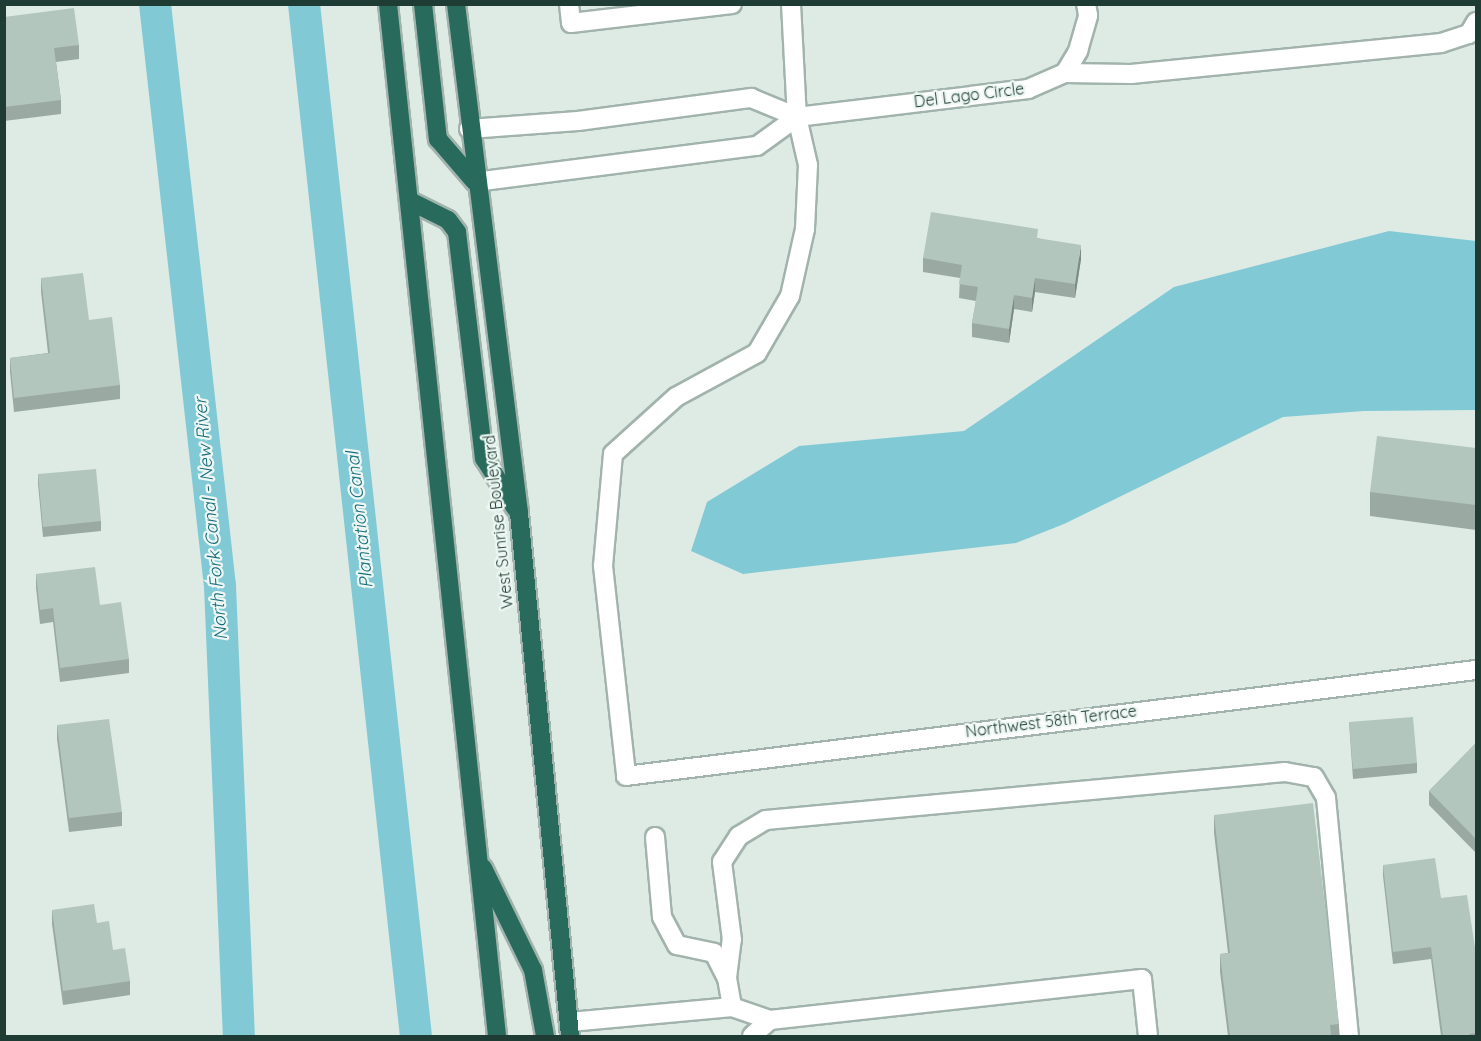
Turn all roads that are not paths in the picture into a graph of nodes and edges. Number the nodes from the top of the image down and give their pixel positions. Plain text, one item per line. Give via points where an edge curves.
1 (388, 4) edge
2 (423, 4) edge
3 (456, 4) edge
4 (569, 4) edge
5 (732, 4) edge
6 (791, 4) edge
7 (1086, 4) edge
8 (1476, 22) edge
9 (1065, 73) junction
10 (797, 117) junction
11 (469, 129) junction
12 (475, 182) junction
13 (410, 201) junction
14 (519, 513) junction
15 (1476, 670) edge
16 (655, 837) dead end
17 (477, 856) junction
18 (727, 978) junction
19 (732, 1007) junction
20 (770, 1020) junction
21 (570, 1029) edge
22 (497, 1036) edge
23 (545, 1036) edge
24 (752, 1036) edge
25 (1148, 1036) edge
26 (1349, 1036) edge

1 - 13 highway
2 - 12 highway via 438,139
3 - 11 highway, West Sunrise Boulevard
4 - 5 street via 572,22
6 - 10 street
7 - 9 street via 1088,15 1078,51
8 - 9 street via 1469,34 1441,43 1131,74
9 - 10 street, Del Lago Circle via 1028,89
10 - 11 street, Del Lago Circle via 751,98 578,122
10 - 12 street, Del Lago Circle via 757,147
10 - 15 street, Northwest 58th Terrace via 808,165 805,229 790,296 757,353 676,397 613,454 603,566 626,776
11 - 12 highway, West Sunrise Boulevard
12 - 14 highway, West Sunrise Boulevard
13 - 14 highway via 448,220 457,232 484,458
13 - 17 highway
14 - 21 highway, West Sunrise Boulevard
16 - 18 street via 662,917 677,945 714,953
17 - 22 highway
17 - 23 highway via 533,970
18 - 19 street
18 - 26 street via 732,940 722,862 739,836 766,820 1286,772 1314,777 1326,798
19 - 20 street
19 - 21 street
20 - 24 street
20 - 25 street via 1142,979

